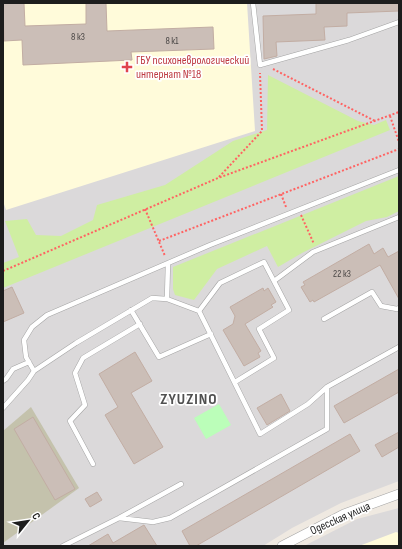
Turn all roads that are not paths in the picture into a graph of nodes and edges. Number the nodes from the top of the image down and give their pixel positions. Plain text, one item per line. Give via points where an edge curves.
1 (253, 3) edge
2 (399, 22) edge
3 (399, 170) edge
4 (398, 219) edge
5 (168, 264) junction
6 (274, 281) junction
7 (167, 299) junction
8 (399, 308) edge
9 (131, 310) junction
10 (198, 310) junction
11 (324, 318) dead end
12 (140, 324) junction
13 (211, 334) junction
14 (399, 347) edge
15 (28, 362) junction
16 (34, 371) junction
17 (3, 381) edge
18 (235, 382) junction
19 (327, 387) junction
20 (3, 408) edge
21 (93, 464) dead end
22 (181, 484) dead end
23 (399, 494) edge
24 (119, 518) junction
25 (64, 546) edge
26 (282, 546) edge

1 - 2 lane via 260,65 349,40
3 - 5 lane
4 - 6 lane via 317,251
5 - 7 lane
5 - 15 lane via 47,315 32,327 24,340
6 - 10 lane via 264,262 220,282
6 - 18 lane via 289,310 259,329 274,358
7 - 9 lane via 152,298
7 - 10 lane
8 - 11 lane via 381,306 372,292
9 - 12 lane
9 - 16 lane
10 - 13 lane
12 - 13 lane via 159,357
12 - 21 lane via 83,358 75,373 85,405 70,421
13 - 18 lane
14 - 19 lane
15 - 16 lane
15 - 17 lane via 13,369
16 - 20 lane
18 - 19 lane via 260,434 308,404
19 - 24 lane via 328,429 170,518 153,522
22 - 24 lane
23 - 26 street, Одесская улица via 344,514
24 - 25 lane

